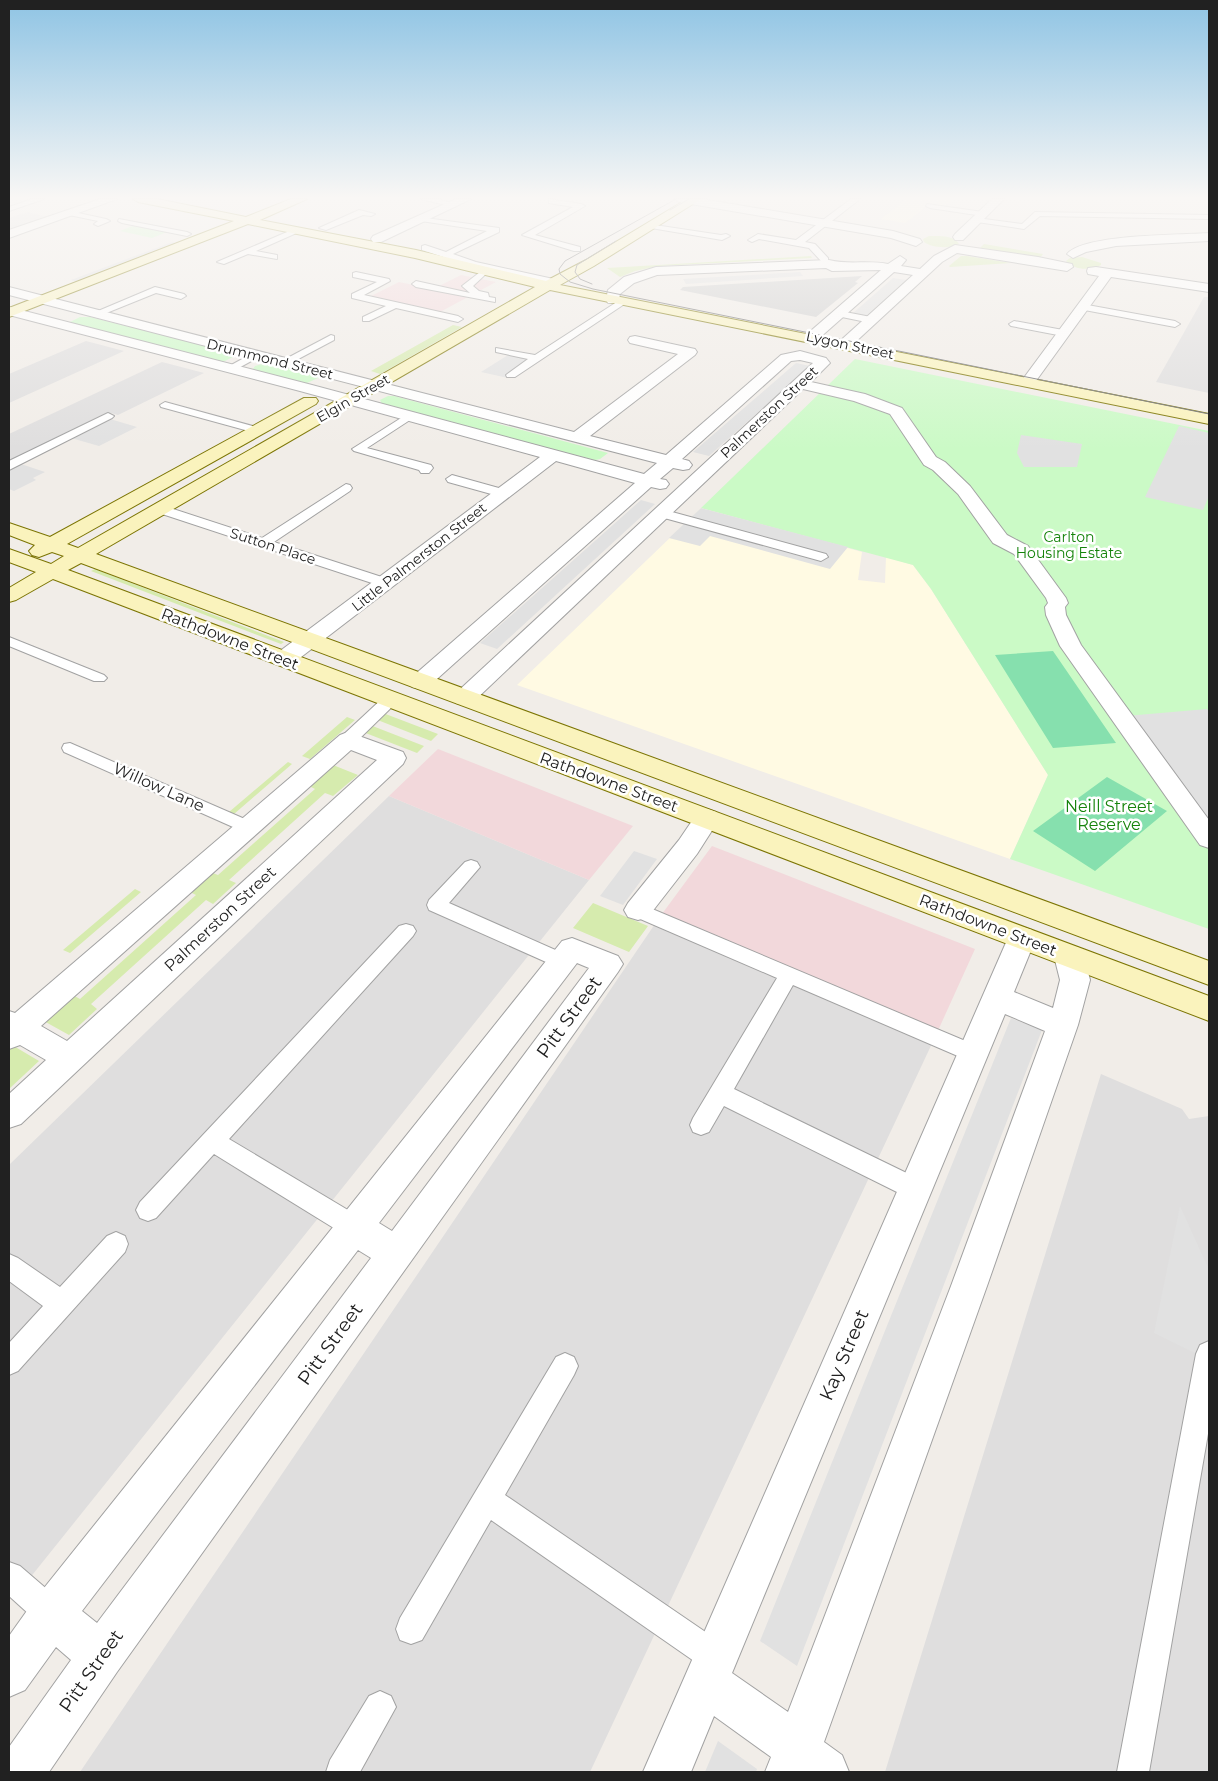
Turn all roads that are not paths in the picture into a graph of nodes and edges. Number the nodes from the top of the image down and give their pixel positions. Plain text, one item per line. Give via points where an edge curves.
1 (62, 282) joint
2 (87, 282) edge
3 (384, 282) edge
4 (472, 282) edge
5 (534, 282) edge
6 (539, 282) edge
7 (566, 282) edge
8 (566, 282) edge
9 (632, 282) edge
10 (660, 282) edge
11 (875, 282) edge
12 (913, 282) edge
13 (1101, 282) edge
14 (1169, 282) edge
15 (416, 284) dead end
16 (78, 286) junction
17 (1209, 288) edge
18 (647, 289) junction
19 (9, 291) edge
20 (473, 294) junction
21 (26, 296) junction
22 (181, 296) dead end
23 (619, 296) junction
24 (495, 299) junction
25 (42, 300) junction
26 (371, 300) junction
27 (394, 305) junction
28 (359, 306) dead end
29 (1082, 306) junction
30 (9, 309) edge
31 (452, 311) junction
32 (90, 312) junction
33 (840, 314) junction
34 (366, 319) dead end
35 (871, 320) junction
36 (56, 324) junction
37 (480, 324) junction
38 (1014, 324) dead end
39 (1175, 324) dead end
40 (824, 327) junction
41 (440, 328) dead end
42 (1063, 333) junction
43 (857, 334) junction
44 (331, 338) dead end
45 (811, 338) junction
46 (635, 340) dead end
47 (845, 344) junction
48 (500, 350) dead end
49 (255, 355) junction
50 (537, 358) junction
51 (283, 362) junction
52 (370, 367) dead end
53 (229, 369) junction
54 (511, 375) dead end
55 (1033, 376) junction
56 (348, 379) junction
57 (800, 384) junction
58 (374, 385) junction
59 (324, 393) junction
60 (350, 400) junction
61 (1209, 404) edge
62 (165, 405) dead end
63 (108, 416) dead end
64 (409, 416) junction
65 (1209, 419) edge
66 (256, 430) junction
67 (283, 438) junction
68 (577, 438) junction
69 (623, 450) junction
70 (553, 455) junction
71 (669, 462) junction
72 (9, 466) edge
73 (601, 468) junction
74 (425, 470) dead end
75 (706, 471) junction
76 (182, 472) junction
77 (452, 479) dead end
78 (209, 480) junction
79 (647, 480) junction
80 (346, 488) dead end
81 (148, 491) junction
82 (685, 491) junction
83 (502, 493) junction
84 (168, 504) junction
85 (661, 513) junction
86 (9, 529) edge
87 (264, 543) junction
88 (51, 544) junction
89 (79, 555) junction
90 (821, 557) dead end
91 (13, 561) edge
92 (51, 571) junction
93 (386, 583) junction
94 (9, 596) edge
95 (9, 641) edge
96 (308, 641) junction
97 (459, 646) junction
98 (284, 660) junction
99 (502, 662) junction
100 (98, 678) dead end
101 (420, 682) junction
102 (464, 698) junction
103 (391, 700) junction
104 (348, 740) junction
105 (70, 748) dead end
106 (726, 794) junction
107 (707, 818) junction
108 (248, 827) junction
109 (1209, 839) edge
110 (471, 867) dead end
111 (638, 910) joint
112 (1056, 916) junction
113 (406, 930) dead end
114 (1022, 938) junction
115 (1069, 956) junction
116 (562, 962) junction
117 (1209, 973) edge
118 (789, 975) junction
119 (997, 998) junction
120 (1209, 1010) edge
121 (1063, 1024) junction
122 (12, 1029) edge
123 (974, 1054) junction
124 (70, 1058) junction
125 (720, 1093) junction
126 (9, 1114) edge
127 (701, 1125) dead end
128 (211, 1140) junction
129 (915, 1189) junction
130 (148, 1210) dead end
131 (354, 1227) junction
132 (116, 1244) dead end
133 (396, 1253) junction
134 (9, 1266) edge
135 (62, 1304) junction
136 (1209, 1354) edge
137 (9, 1362) edge
138 (565, 1366) dead end
139 (487, 1500) junction
140 (9, 1577) edge
141 (52, 1614) junction
142 (410, 1629) dead end
143 (101, 1656) junction
144 (710, 1670) junction
145 (9, 1674) edge
146 (380, 1707) dead end
147 (802, 1761) edge
148 (20, 1772) edge
149 (342, 1772) edge
150 (667, 1772) edge
151 (1133, 1772) edge

1 - 16 main road
1 - 21 main road
2 - 16 main road
3 - 26 lane via 355,296
4 - 20 lane via 467,286
5 - 24 main road, Elgin Street
6 - 37 main road, Elgin Street
7 - 23 main road, Lygon Street
8 - 23 main road, Lygon Street
9 - 23 street
10 - 18 street
11 - 33 street
12 - 35 street
13 - 29 street
14 - 17 street
15 - 20 lane
16 - 25 main road
18 - 23 main road, Lygon Street
18 - 40 main road, Lygon Street
19 - 21 street, Drummond Street
20 - 24 lane
20 - 31 lane
21 - 25 street, Drummond Street
21 - 30 main road
22 - 32 lane via 155,290
23 - 45 main road, Lygon Street
23 - 50 lane
24 - 31 main road, Elgin Street
25 - 30 main road
25 - 32 street, Drummond Street
26 - 27 lane
26 - 28 lane
27 - 31 lane
27 - 34 lane
29 - 39 lane
29 - 42 street
30 - 36 street, Drummond Street
31 - 37 main road
31 - 41 main road, Elgin Street
32 - 36 street
32 - 49 street, Drummond Street
33 - 35 lane
33 - 40 street
35 - 43 street
36 - 53 street, Drummond Street
37 - 58 main road, Elgin Street
38 - 42 lane
40 - 43 main road, Lygon Street
40 - 45 street
42 - 55 street
43 - 47 street
43 - 55 main road, Lygon Street
44 - 51 lane
45 - 47 main road, Lygon Street
46 - 68 street via 690,352
47 - 55 main road, Lygon Street
48 - 50 lane
49 - 51 street, Drummond Street
49 - 53 lane
50 - 54 lane
51 - 56 street, Drummond Street
52 - 56 main road, Elgin Street
53 - 59 street, Drummond Street
55 - 61 main road, Lygon Street
55 - 65 main road, Lygon Street
56 - 58 street, Drummond Street
56 - 59 main road, Elgin Street
57 - 71 street, Palmerston Street via 820,365 820,361 800,356 786,358
57 - 75 street, Palmerston Street
57 - 109 street via 859,397 896,411 930,461 964,490 1000,539 1021,550 1058,602 1056,614 1071,646
58 - 60 main road, Elgin Street
58 - 68 street, Drummond Street
59 - 60 street, Drummond Street
59 - 66 main road, Elgin Street
60 - 64 street, Drummond Street
60 - 67 main road, Elgin Street
62 - 66 lane
63 - 72 lane
64 - 70 street, Drummond Street
64 - 74 lane via 358,449 427,468
66 - 67 main road
66 - 76 main road, Elgin Street
67 - 78 main road, Elgin Street
68 - 69 street, Drummond Street
69 - 71 street, Drummond Street
69 - 73 street
70 - 73 street, Drummond Street
70 - 83 street, Little Palmerston Street
71 - 75 street, Drummond Street
71 - 79 street, Palmerston Street
73 - 79 street, Drummond Street
75 - 82 street, Palmerston Street
76 - 78 main road
76 - 81 main road, Elgin Street
77 - 83 lane
78 - 84 main road, Elgin Street
79 - 82 street, Drummond Street
79 - 97 street, Palmerston Street
80 - 87 lane
81 - 84 main road
81 - 88 main road, Elgin Street
82 - 85 street, Palmerston Street
83 - 93 street, Little Palmerston Street
84 - 87 lane, Sutton Place
84 - 89 main road, Elgin Street
85 - 90 lane
85 - 99 street, Palmerston Street
86 - 88 main road, Rathdowne Street
87 - 93 lane, Sutton Place
88 - 89 main road, Rathdowne Street
88 - 91 main road, Elgin Street
89 - 92 main road, Elgin Street
89 - 96 main road, Rathdowne Street
91 - 92 main road, Rathdowne Street
92 - 94 main road, Elgin Street
92 - 98 main road, Rathdowne Street
93 - 96 street, Little Palmerston Street
95 - 100 lane
96 - 98 street, Little Palmerston Street
96 - 101 main road, Rathdowne Street
97 - 99 street
97 - 101 street, Palmerston Street
98 - 103 main road, Rathdowne Street
99 - 102 street, Palmerston Street
101 - 102 main road, Rathdowne Street
102 - 106 main road, Rathdowne Street
103 - 104 lane
103 - 107 main road, Rathdowne Street
104 - 108 street
104 - 124 street, Palmerston Street via 394,758
105 - 108 lane, Willow Lane
106 - 107 main road
106 - 112 main road, Rathdowne Street
107 - 111 street
107 - 114 main road, Rathdowne Street
108 - 122 street
110 - 116 lane via 436,904
111 - 118 lane
112 - 114 main road via 1036,925
112 - 115 main road
112 - 117 main road, Rathdowne Street
113 - 128 lane
114 - 115 main road, Rathdowne Street
114 - 119 street, Kay Street
115 - 120 main road, Rathdowne Street
115 - 121 street via 1075,980
116 - 131 street, Pitt Street
116 - 133 street, Pitt Street via 572,949 608,964
118 - 123 lane
118 - 125 lane
119 - 121 street
119 - 123 street, Kay Street
121 - 147 street
122 - 124 street
123 - 129 street, Kay Street
124 - 126 street, Palmerston Street
125 - 127 lane
125 - 129 lane
128 - 130 lane
128 - 131 lane
129 - 144 street, Kay Street
131 - 133 street
131 - 141 street, Pitt Street
132 - 135 lane
133 - 143 street, Pitt Street
134 - 135 lane
135 - 137 lane
136 - 151 lane
138 - 139 lane
139 - 142 lane
139 - 144 lane
140 - 141 lane
141 - 143 street
141 - 145 street, Pitt Street
143 - 148 street, Pitt Street
144 - 147 street
144 - 150 street, Kay Street
146 - 149 lane

